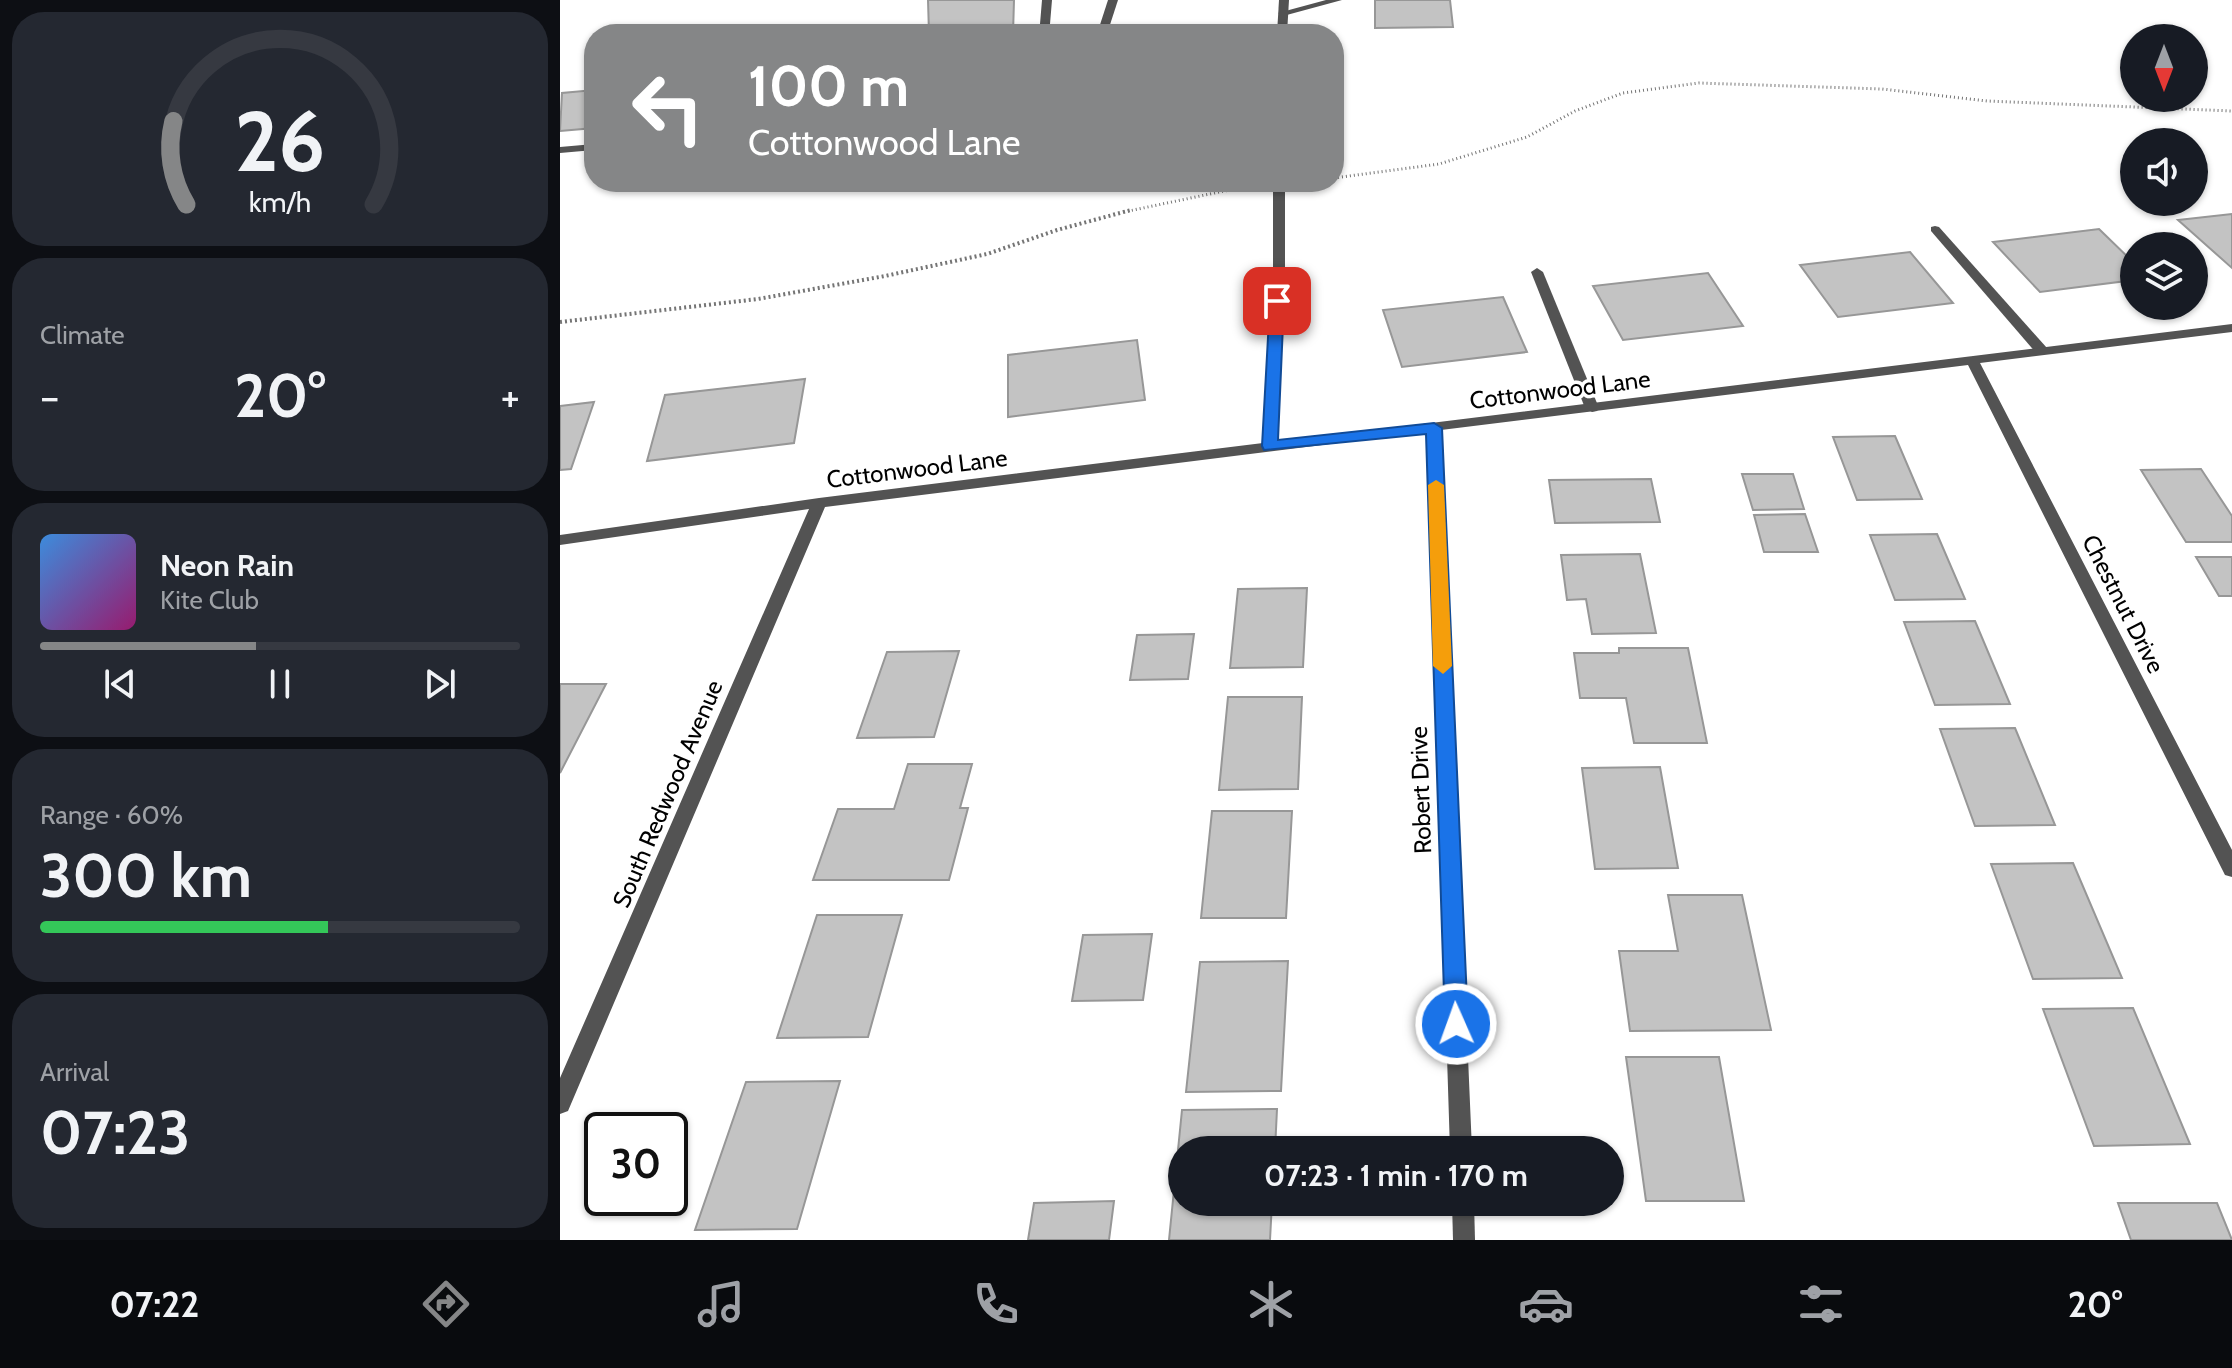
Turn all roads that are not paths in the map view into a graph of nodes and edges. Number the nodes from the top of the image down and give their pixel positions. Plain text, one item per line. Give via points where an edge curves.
1 (1047, 0) edge
2 (1113, 0) edge
3 (1284, 0) edge
4 (1337, 0) edge
5 (1283, 13) junction
6 (1045, 24) edge
7 (1105, 24) edge
8 (1282, 24) edge
9 (584, 148) edge
10 (560, 150) edge
11 (1279, 192) edge
12 (1935, 229) dead end
13 (1537, 272) dead end
14 (2232, 328) edge
15 (2042, 351) junction
16 (1972, 360) junction
17 (1592, 408) junction
18 (1434, 428) junction
19 (1270, 446) junction
20 (819, 503) junction
21 (560, 540) edge
22 (2232, 869) edge
23 (560, 1103) edge
24 (1460, 1136) edge
25 (1463, 1216) edge
26 (1464, 1240) edge

1 - 6 street
2 - 7 street
3 - 5 street
4 - 5 street
5 - 8 street
9 - 10 street
11 - 19 street
12 - 15 street
13 - 17 street
14 - 15 street, Cottonwood Lane
15 - 16 street, Cottonwood Lane
16 - 17 street, Cottonwood Lane
16 - 22 street, Chestnut Drive
17 - 18 street, Cottonwood Lane
18 - 19 street, Cottonwood Lane
18 - 24 street, Robert Drive
19 - 20 street, Cottonwood Lane
20 - 21 street, Cottonwood Lane
20 - 23 street, South Redwood Avenue
25 - 26 street

